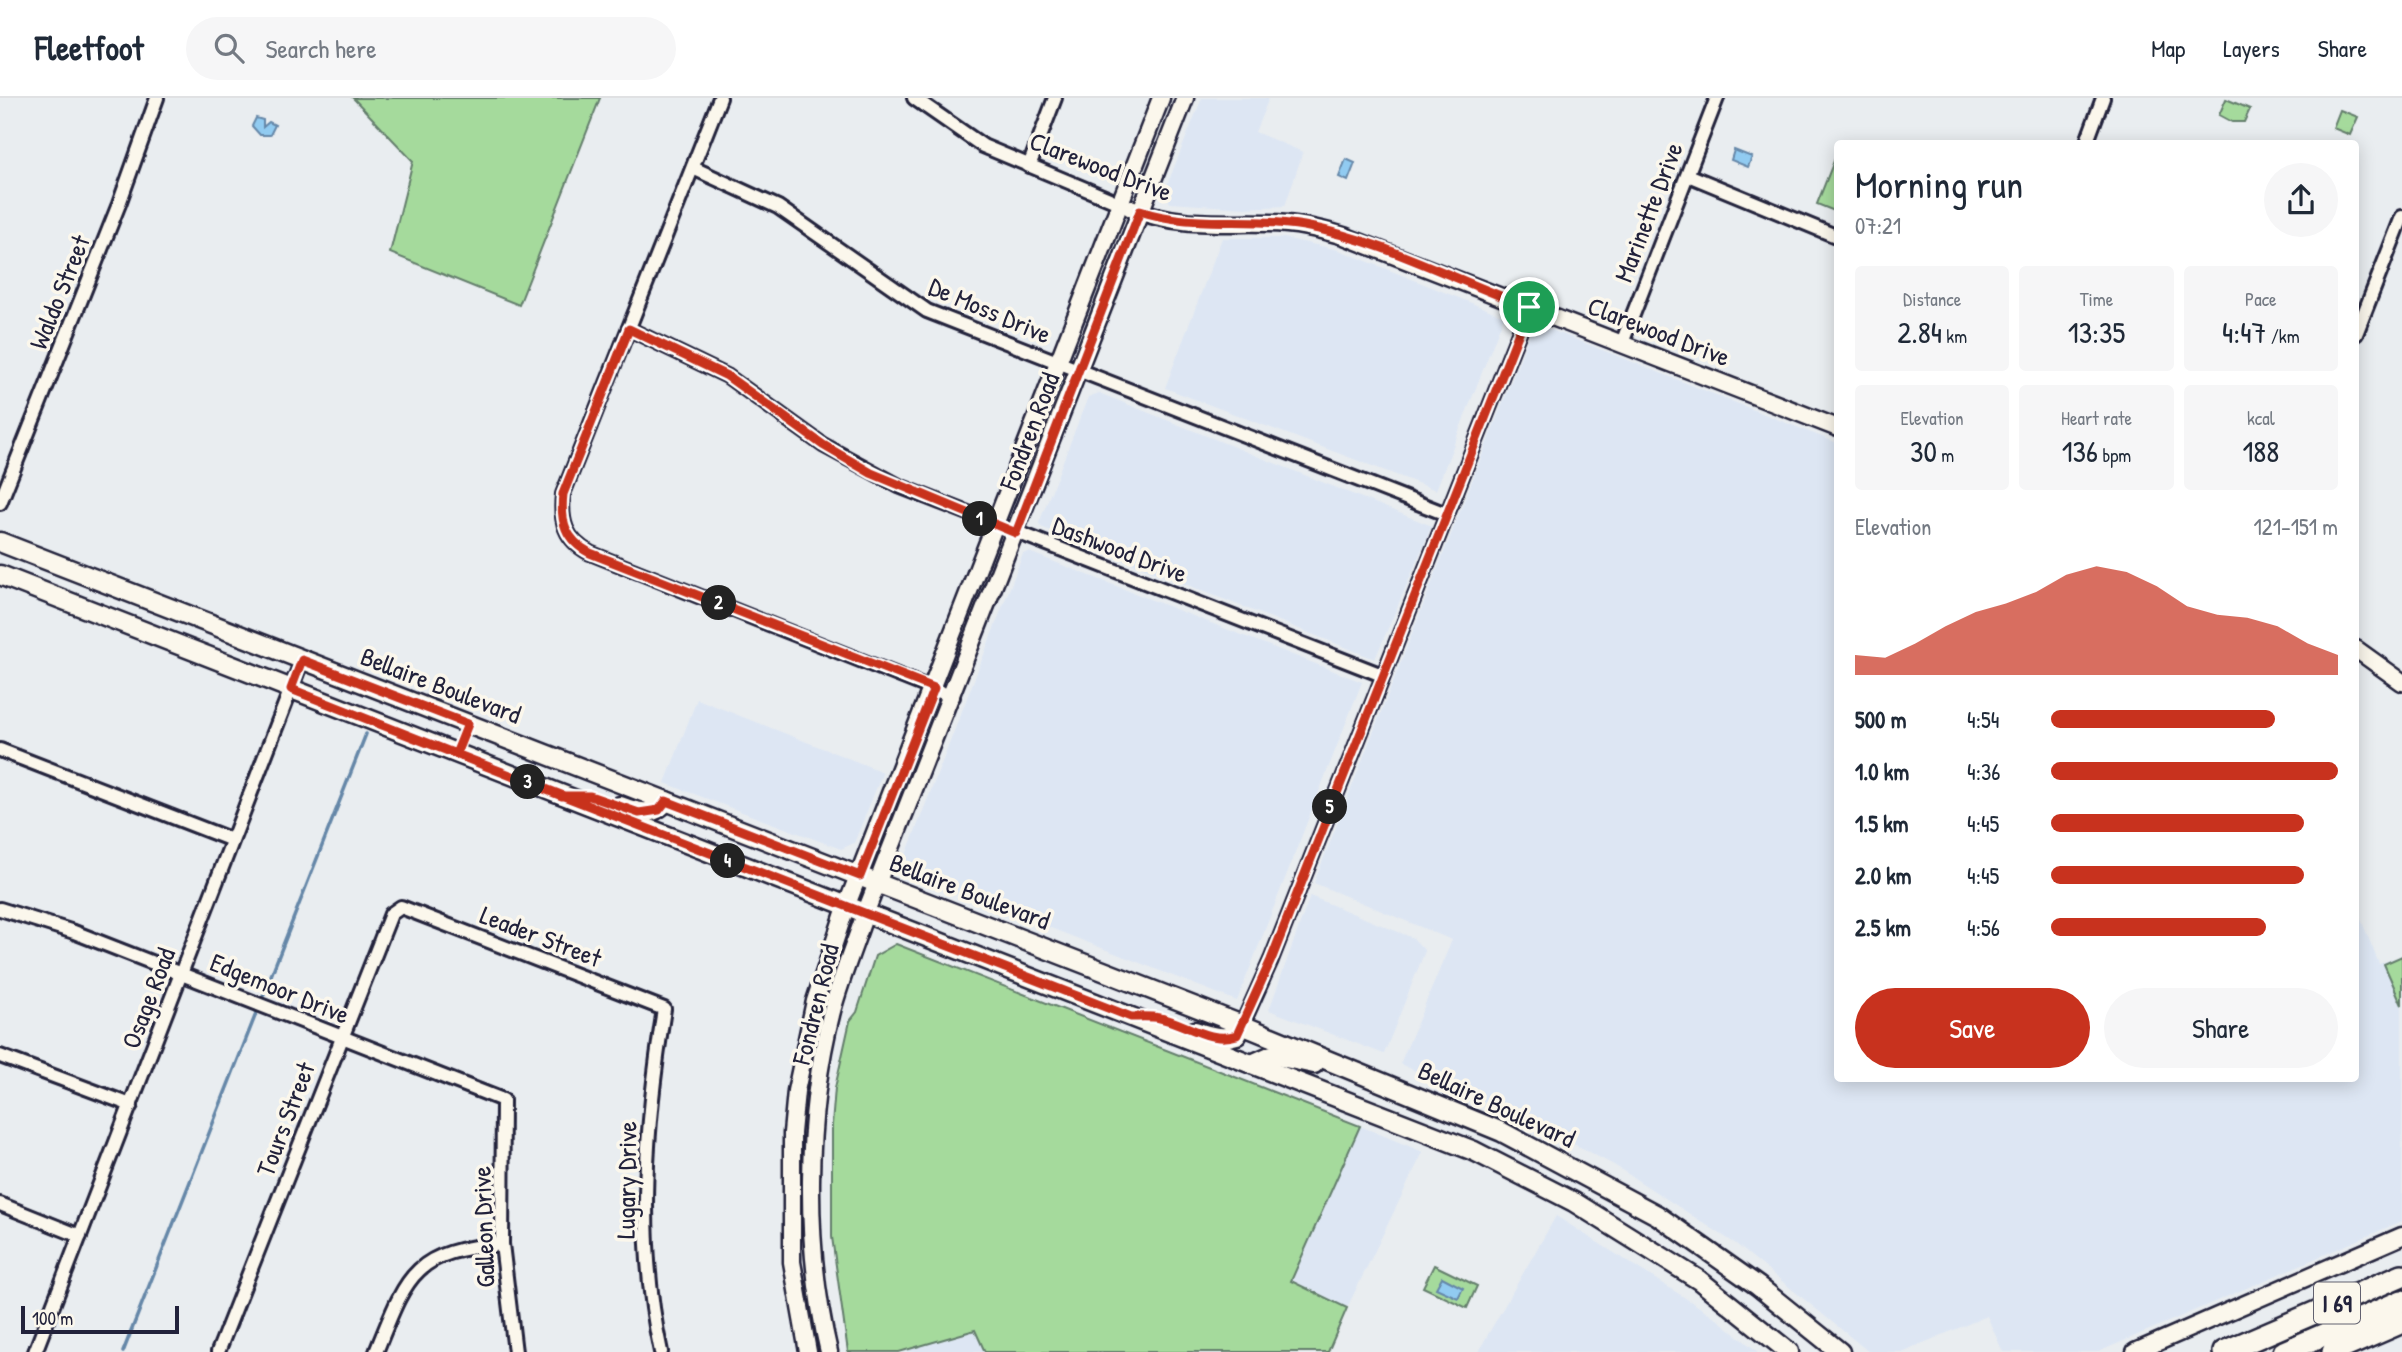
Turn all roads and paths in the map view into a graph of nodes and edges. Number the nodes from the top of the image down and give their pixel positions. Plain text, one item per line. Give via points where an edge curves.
1 (158, 98) edge
2 (720, 98) edge
3 (914, 98) edge
4 (1055, 98) edge
5 (1161, 98) edge
6 (1185, 98) edge
7 (1717, 98) edge
8 (2103, 98) edge
9 (2087, 140) edge
10 (1029, 166) junction
11 (693, 168) junction
12 (1688, 175) junction
13 (1119, 203) junction
14 (1140, 211) junction
15 (2402, 217) edge
16 (1834, 235) edge
17 (1529, 307) junction
18 (2359, 326) edge
19 (629, 329) junction
20 (1622, 343) junction
21 (1059, 363) junction
22 (1078, 371) junction
23 (1834, 426) edge
24 (0, 502) edge
25 (1446, 514) junction
26 (997, 525) junction
27 (1016, 533) junction
28 (0, 542) edge
29 (0, 575) edge
30 (2359, 651) edge
31 (302, 660) junction
32 (1382, 676) junction
33 (2402, 682) edge
34 (934, 688) junction
35 (291, 689) junction
36 (953, 697) junction
37 (468, 724) junction
38 (0, 750) edge
39 (456, 754) junction
40 (562, 796) junction
41 (666, 801) junction
42 (232, 840) junction
43 (860, 876) junction
44 (878, 883) junction
45 (401, 907) joint
46 (846, 907) junction
47 (0, 909) edge
48 (865, 914) junction
49 (182, 973) junction
50 (664, 1009) joint
51 (1131, 1017) junction
52 (1241, 1025) junction
53 (341, 1037) junction
54 (0, 1056) edge
55 (1334, 1062) junction
56 (1252, 1064) junction
57 (796, 1091) junction
58 (818, 1094) junction
59 (503, 1100) joint
60 (131, 1105) junction
61 (0, 1204) edge
62 (80, 1236) junction
63 (2402, 1236) edge
64 (502, 1244) junction
65 (2398, 1275) edge
66 (2402, 1301) edge
67 (2402, 1322) edge
68 (35, 1352) edge
69 (218, 1352) edge
70 (376, 1352) edge
71 (514, 1352) edge
72 (661, 1352) edge
73 (808, 1352) edge
74 (828, 1352) edge
75 (1789, 1352) edge
76 (1840, 1352) edge
77 (2135, 1352) edge
78 (2224, 1352) edge
79 (2284, 1352) edge
80 (2333, 1352) edge

1 - 24 street, Waldo Street
2 - 11 street
3 - 10 street, Clarewood Drive via 962,134
4 - 10 street
5 - 13 main road, Fondren Road
6 - 14 main road, Fondren Road
7 - 12 street, Marinette Drive
8 - 9 street
10 - 13 street, Clarewood Drive
11 - 19 street
11 - 21 street, De Moss Drive via 778,208 927,311
12 - 16 street
12 - 20 street, Marinette Drive
13 - 14 main road, Clarewood Drive
13 - 21 main road, Fondren Road
14 - 17 main road, Clarewood Drive via 1193,223 1270,223 1328,232
14 - 22 main road, Fondren Road
15 - 18 street
17 - 20 main road, Clarewood Drive
17 - 25 street
19 - 26 street, Dashwood Drive via 727,376 823,445 871,473
19 - 34 street via 563,494 565,529 572,540 590,553
20 - 23 main road, Clarewood Drive
21 - 22 street, De Moss Drive
21 - 26 main road, Fondren Road
22 - 25 street, De Moss Drive
22 - 27 main road, Fondren Road
25 - 32 street
26 - 27 street, Dashwood Drive
26 - 34 main road, Fondren Road
27 - 32 street, Dashwood Drive
27 - 36 main road, Fondren Road
28 - 31 main road, Bellaire Boulevard
29 - 35 main road, Bellaire Boulevard
30 - 33 main road
31 - 35 street, Osage Road
31 - 37 main road, Bellaire Boulevard
32 - 52 street
34 - 36 street
34 - 43 main road, Fondren Road
35 - 39 main road, Bellaire Boulevard
35 - 42 street, Osage Road
36 - 44 main road, Fondren Road
37 - 39 main road
37 - 41 main road, Bellaire Boulevard
38 - 42 street
39 - 40 main road, Bellaire Boulevard
40 - 41 main road via 590,796 639,813 659,810
40 - 46 main road, Bellaire Boulevard
41 - 43 main road, Bellaire Boulevard
42 - 49 street, Osage Road
43 - 44 main road, Bellaire Boulevard
43 - 46 main road, Fondren Road
44 - 48 main road, Fondren Road
44 - 52 main road, Bellaire Boulevard
45 - 50 street, Leader Street
45 - 53 street, Tours Street via 391,914
46 - 48 main road, Bellaire Boulevard
46 - 57 main road, Fondren Road via 815,1001
47 - 49 street, Edgemoor Drive
48 - 51 main road, Bellaire Boulevard
48 - 58 main road, Fondren Road via 832,1011
49 - 53 street, Edgemoor Drive
49 - 60 street, Osage Road
50 - 72 street, Lugary Drive via 646,1174 648,1257
51 - 52 main road via 1160,1018 1214,1037 1237,1035
51 - 56 main road, Bellaire Boulevard
52 - 55 main road, Bellaire Boulevard
53 - 59 street, Edgemoor Drive
53 - 69 street, Tours Street
54 - 60 street
55 - 56 main road via 1324,1065 1272,1055
55 - 76 main road, Bellaire Boulevard via 1502,1132 1657,1214
56 - 75 main road, Bellaire Boulevard via 1462,1146 1574,1202 1699,1280
57 - 58 main road
57 - 73 main road, Fondren Road via 792,1262
58 - 74 main road, Fondren Road via 813,1261
59 - 64 street, Galleon Drive
60 - 62 street, Osage Road
61 - 62 street
62 - 68 street, Osage Road
63 - 77 main road
64 - 70 street via 455,1250 428,1262 401,1291
64 - 71 street, Galleon Drive
65 - 78 highway, I 69
66 - 79 highway
67 - 80 highway, I 69

